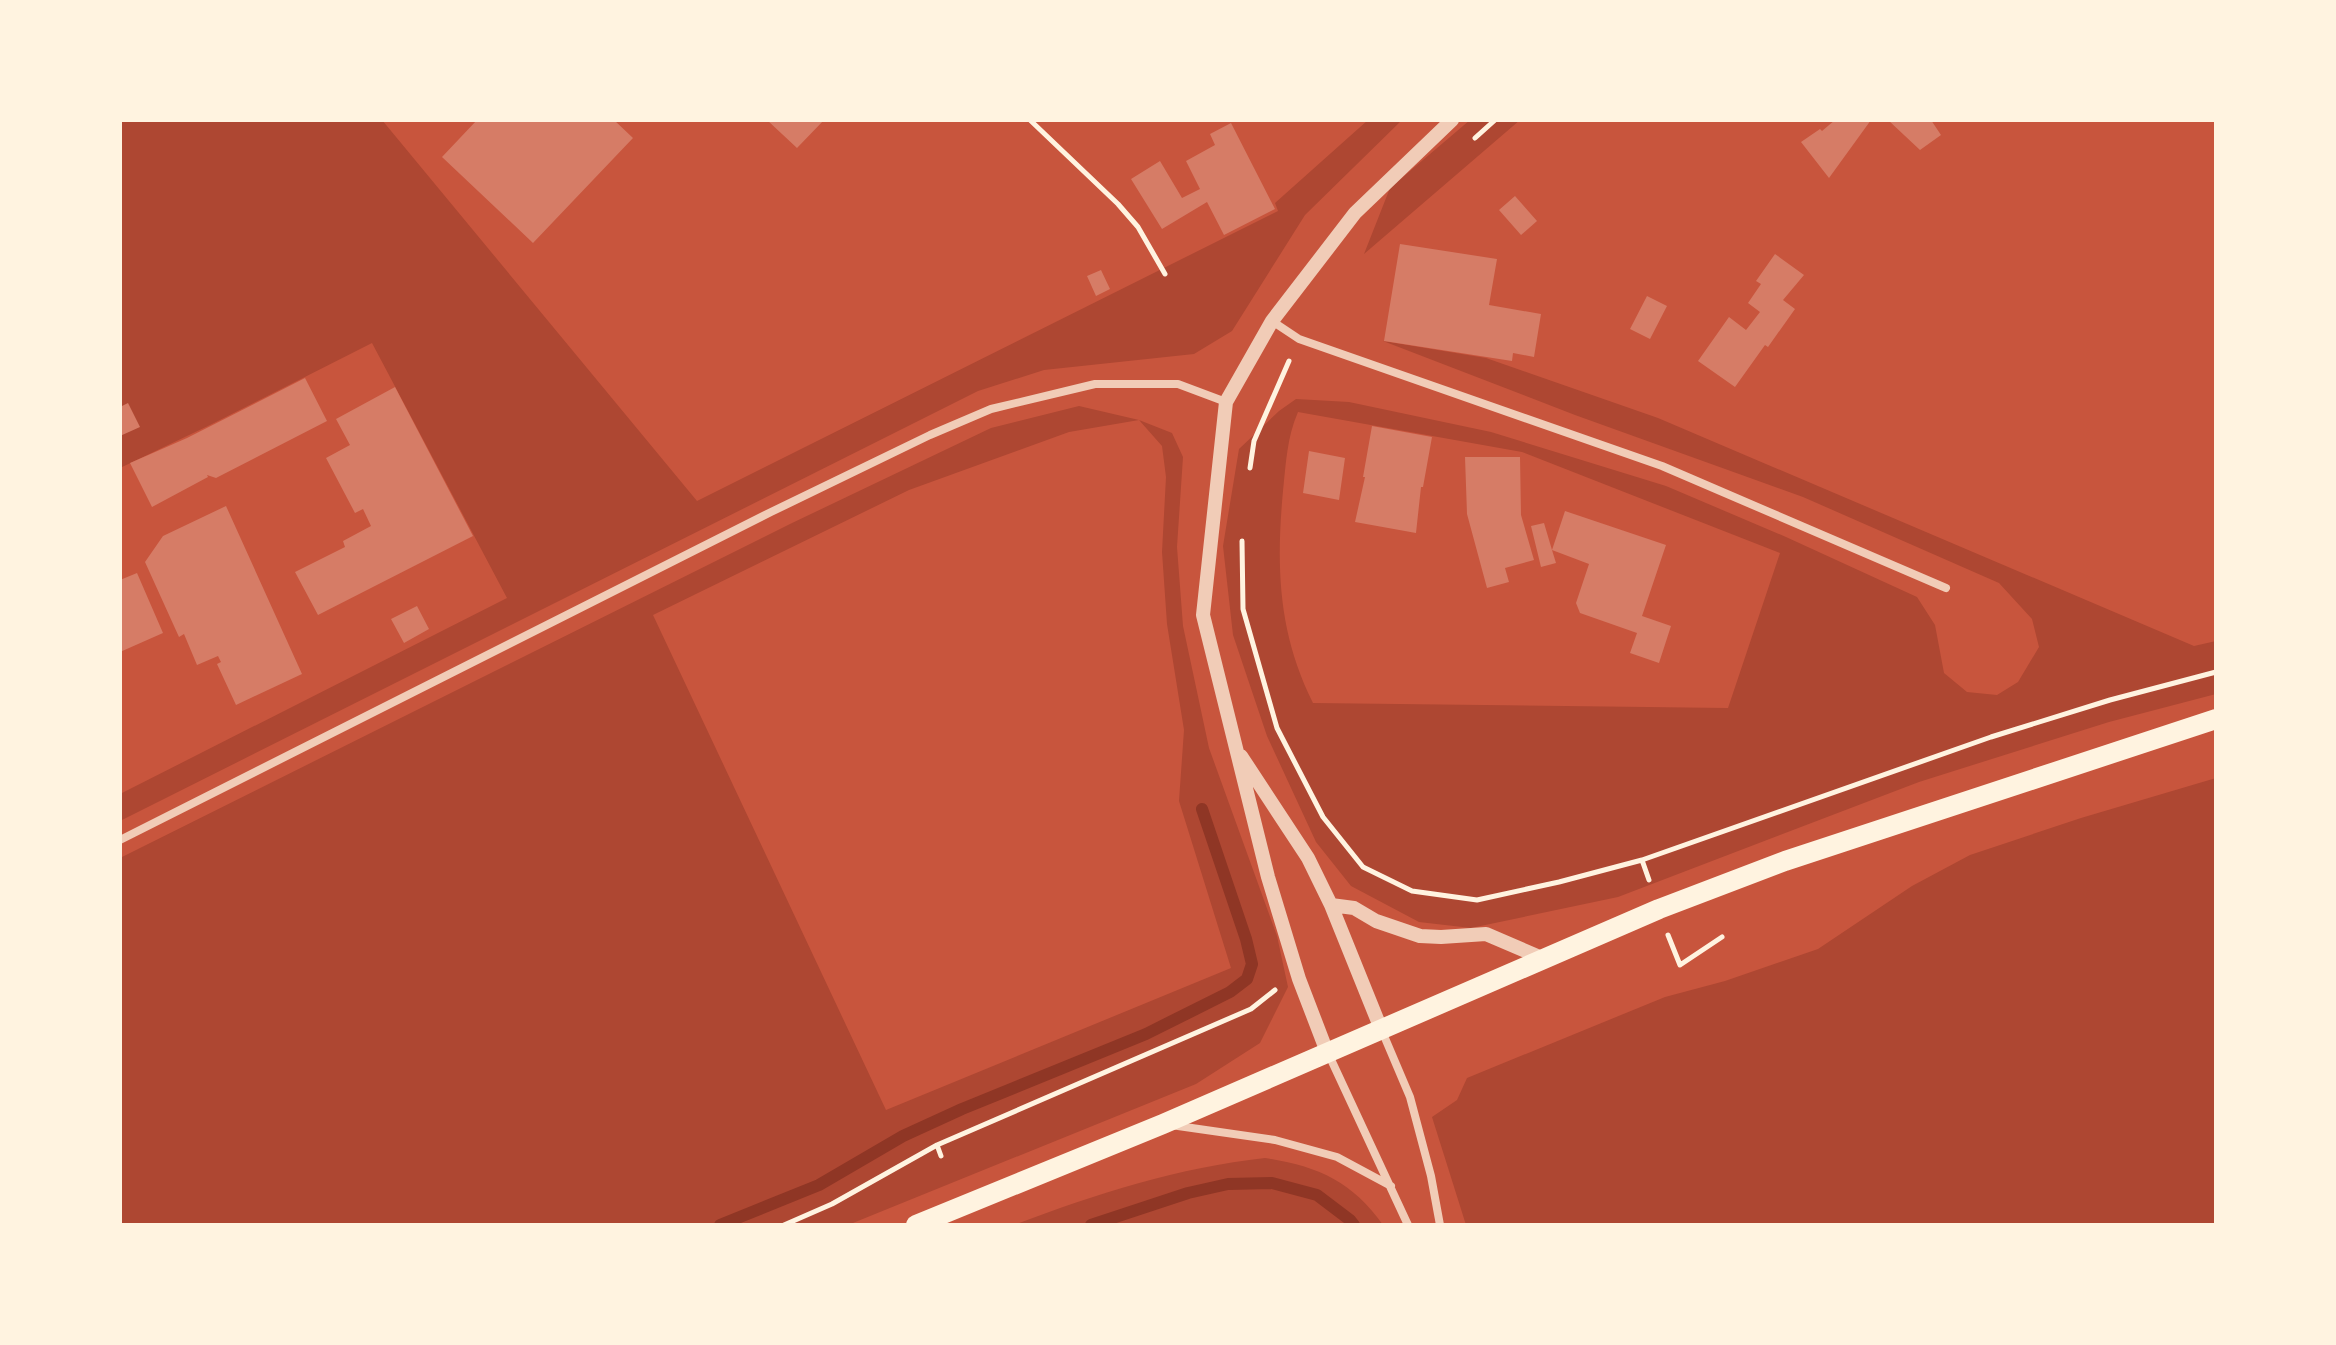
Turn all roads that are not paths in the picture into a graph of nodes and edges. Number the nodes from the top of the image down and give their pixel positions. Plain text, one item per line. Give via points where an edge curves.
1 (1452, 120) edge
2 (1272, 321) junction
3 (1226, 402) junction
4 (1946, 588) dead end
5 (2216, 719) edge
6 (1235, 747) junction
7 (120, 840) edge
8 (1331, 905) junction
9 (1544, 959) junction
10 (1381, 1029) junction
11 (1327, 1052) junction
12 (1163, 1124) junction
13 (1391, 1186) junction
14 (916, 1225) edge
15 (1408, 1225) edge
16 (1440, 1225) edge

1 - 2 street via 1355,213
2 - 3 street
2 - 4 street via 1299,339 1662,466
3 - 6 street via 1203,615
3 - 7 street via 1178,384 1095,384 991,409 771,512
5 - 9 main road via 1785,861
6 - 8 street via 1308,858
6 - 11 street via 1268,877
8 - 9 street via 1354,908 1420,936 1486,934
8 - 10 street
9 - 10 main road
10 - 11 main road
10 - 16 street via 1410,1097
11 - 12 main road
11 - 13 street
12 - 13 street via 1325,1153
12 - 14 main road
13 - 15 street

